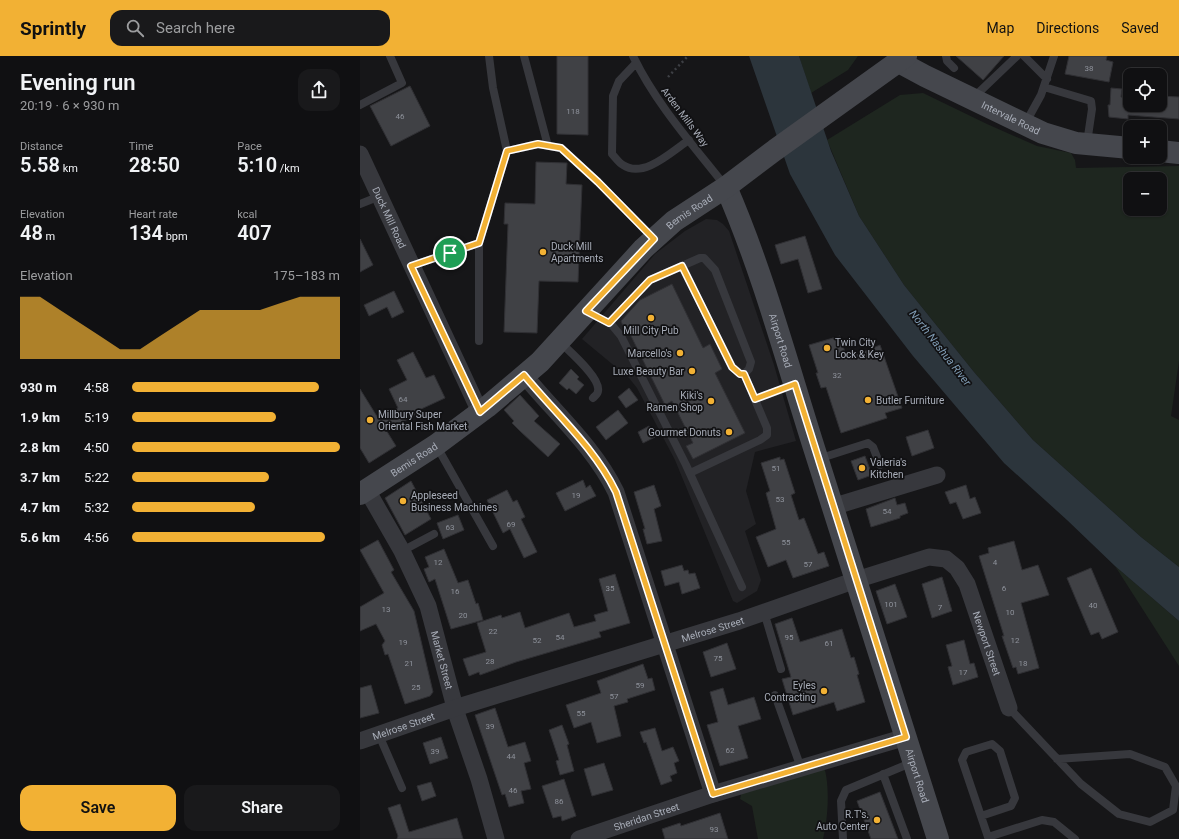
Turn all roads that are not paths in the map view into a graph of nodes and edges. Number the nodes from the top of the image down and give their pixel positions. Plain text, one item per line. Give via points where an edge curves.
1 (390, 56) edge
2 (489, 56) edge
3 (524, 56) edge
4 (946, 56) edge
5 (1017, 56) edge
6 (1024, 56) edge
7 (1054, 56) edge
8 (635, 59) edge
9 (903, 59) edge
10 (954, 68) dead end
11 (1047, 79) junction
12 (1044, 87) junction
13 (972, 99) junction
14 (360, 105) edge
15 (1025, 124) junction
16 (689, 140) junction
17 (1087, 144) junction
18 (548, 146) junction
19 (1123, 147) edge
20 (507, 151) junction
21 (1167, 151) edge
22 (1179, 152) edge
23 (360, 154) edge
24 (726, 187) junction
25 (380, 196) junction
26 (360, 204) edge
27 (654, 239) junction
28 (479, 243) junction
29 (411, 266) junction
30 (682, 266) junction
31 (586, 311) junction
32 (609, 323) junction
33 (479, 341) dead end
34 (559, 342) junction
35 (744, 374) junction
36 (524, 375) junction
37 (795, 384) junction
38 (593, 398) dead end
39 (755, 399) junction
40 (480, 412) junction
41 (436, 445) junction
42 (817, 460) junction
43 (880, 465) dead end
44 (690, 473) junction
45 (937, 475) dead end
46 (363, 490) edge
47 (832, 507) junction
48 (434, 534) dead end
49 (493, 546) dead end
50 (402, 551) junction
51 (856, 580) junction
52 (964, 580) joint
53 (742, 586) dead end
54 (764, 612) junction
55 (664, 645) junction
56 (781, 669) dead end
57 (775, 695) dead end
58 (455, 708) junction
59 (1009, 708) joint
60 (379, 734) junction
61 (906, 737) junction
62 (360, 741) edge
63 (1057, 759) junction
64 (914, 762) junction
65 (801, 768) junction
66 (883, 774) junction
67 (402, 788) dead end
68 (713, 794) junction
69 (980, 816) junction
70 (987, 838) edge
71 (496, 839) edge
72 (579, 839) edge
73 (843, 839) edge
74 (906, 839) edge
75 (938, 839) edge
76 (1075, 839) edge

1 - 14 lane via 402,83
2 - 20 lane via 493,88
3 - 18 lane
4 - 10 lane
5 - 13 lane
6 - 11 lane
7 - 11 lane
8 - 16 lane, Arden Mills Way via 643,77
8 - 16 lane via 619,81 613,96 612,154 622,165 636,170 650,166
9 - 13 main road, Intervale Road
9 - 24 main road, Bemis Road
11 - 12 lane
12 - 15 lane
12 - 17 lane via 1091,101
13 - 15 main road, Intervale Road
15 - 17 main road, Intervale Road via 1061,140
16 - 24 lane, Arden Mills Way
17 - 19 main road, Intervale Road
18 - 20 lane via 538,144
18 - 27 lane via 561,148
20 - 28 lane
21 - 22 main road
23 - 25 street, Duck Mill Road
24 - 27 main road, Bemis Road via 674,221
24 - 37 main road, Airport Road via 745,231
25 - 26 lane
25 - 29 street, Duck Mill Road
27 - 31 main road, Bemis Road
28 - 29 lane
28 - 33 lane
29 - 40 street, Duck Mill Road
30 - 32 lane via 658,275 647,283
30 - 35 lane via 732,367 740,374
30 - 35 lane via 704,258 715,270 751,362
31 - 32 lane
31 - 34 main road, Bemis Road
32 - 44 lane via 621,336
34 - 36 main road, Bemis Road
34 - 38 lane via 589,370 598,386 598,392
35 - 39 lane
36 - 40 main road, Bemis Road
36 - 55 street via 586,445 610,480
37 - 39 lane
37 - 42 main road, Airport Road
39 - 44 lane via 767,428 765,437
40 - 41 main road, Bemis Road
41 - 46 main road, Bemis Road
41 - 49 lane
42 - 43 lane via 868,443 873,447
42 - 47 main road, Airport Road
44 - 53 lane
45 - 47 street
46 - 50 street, Market Street
47 - 51 main road, Airport Road
48 - 50 lane
50 - 58 street, Market Street via 428,606
51 - 52 street, Melrose Street via 929,557 946,559 957,568
51 - 54 street, Melrose Street
51 - 61 main road, Airport Road
52 - 59 street, Newport Street
54 - 55 street, Melrose Street
54 - 56 lane
55 - 58 street, Melrose Street
55 - 68 street
57 - 65 lane
58 - 60 street, Melrose Street
58 - 71 street, Market Street via 480,779
59 - 63 lane
60 - 62 street, Melrose Street
60 - 67 lane
61 - 64 main road, Airport Road
61 - 65 street, Sheridan Street
63 - 63 lane via 1081,784 1120,814 1150,822 1173,810 1176,786 1164,767 1130,754
64 - 66 lane
64 - 75 main road, Airport Road
65 - 68 street, Sheridan Street
66 - 73 lane via 846,790 841,801
66 - 74 lane
68 - 72 street, Sheridan Street
69 - 69 lane via 962,760 966,752 992,744 1000,751 1015,798 1011,806
69 - 70 lane
70 - 76 lane via 1042,820 1054,822

